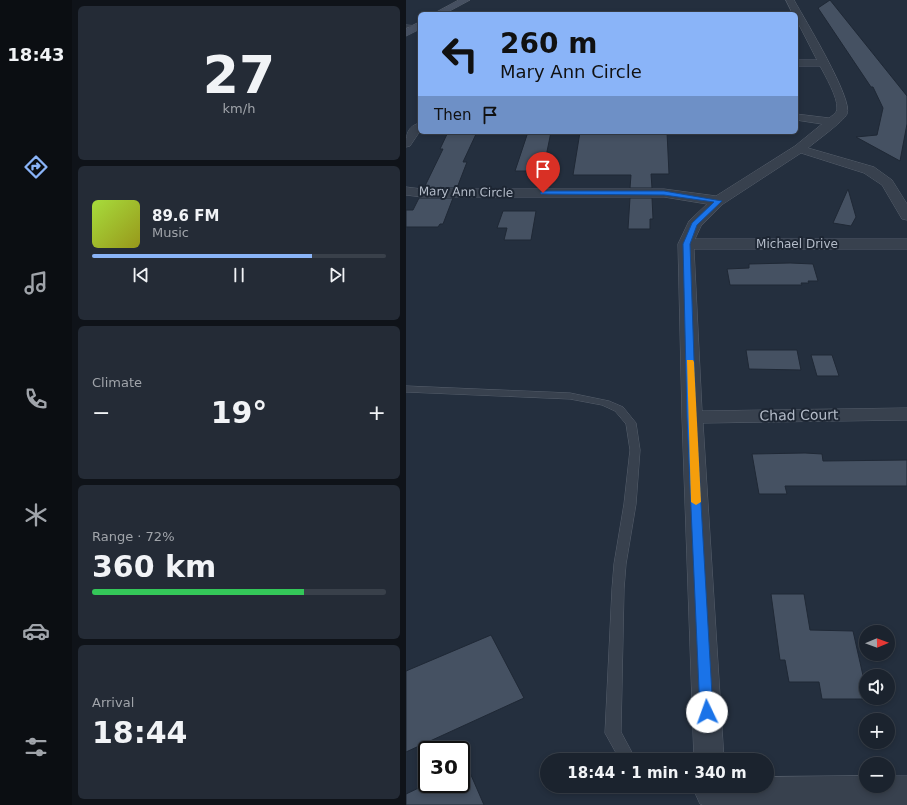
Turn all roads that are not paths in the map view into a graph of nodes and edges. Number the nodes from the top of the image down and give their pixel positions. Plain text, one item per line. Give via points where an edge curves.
1 (466, 0) edge
2 (790, 0) edge
3 (441, 12) edge
4 (795, 12) edge
5 (800, 24) edge
6 (406, 26) edge
7 (418, 26) edge
8 (418, 27) edge
9 (406, 33) edge
10 (798, 63) edge
11 (824, 63) junction
12 (798, 117) edge
13 (833, 122) junction
14 (418, 127) edge
15 (406, 143) edge
16 (799, 149) junction
17 (406, 191) edge
18 (718, 201) junction
19 (907, 216) edge
20 (686, 244) junction
21 (907, 244) edge
22 (406, 389) edge
23 (907, 414) edge
24 (692, 417) junction
25 (624, 753) edge
26 (709, 753) edge
27 (907, 791) edge
28 (711, 795) edge

1 - 3 main road
2 - 4 street
5 - 11 street
6 - 7 lane
8 - 9 main road
10 - 11 street
11 - 13 street via 843,107 841,114
12 - 13 street
13 - 16 street
14 - 15 street
16 - 18 street
16 - 19 street via 869,170 887,182
17 - 18 street, Mary Ann Circle via 664,193
18 - 20 street via 694,224
20 - 21 street, Michael Drive
20 - 24 street
22 - 25 lane via 570,396 605,403 619,409 631,423 635,450 618,589 613,733
23 - 24 street, Chad Court
24 - 26 street
27 - 28 street

